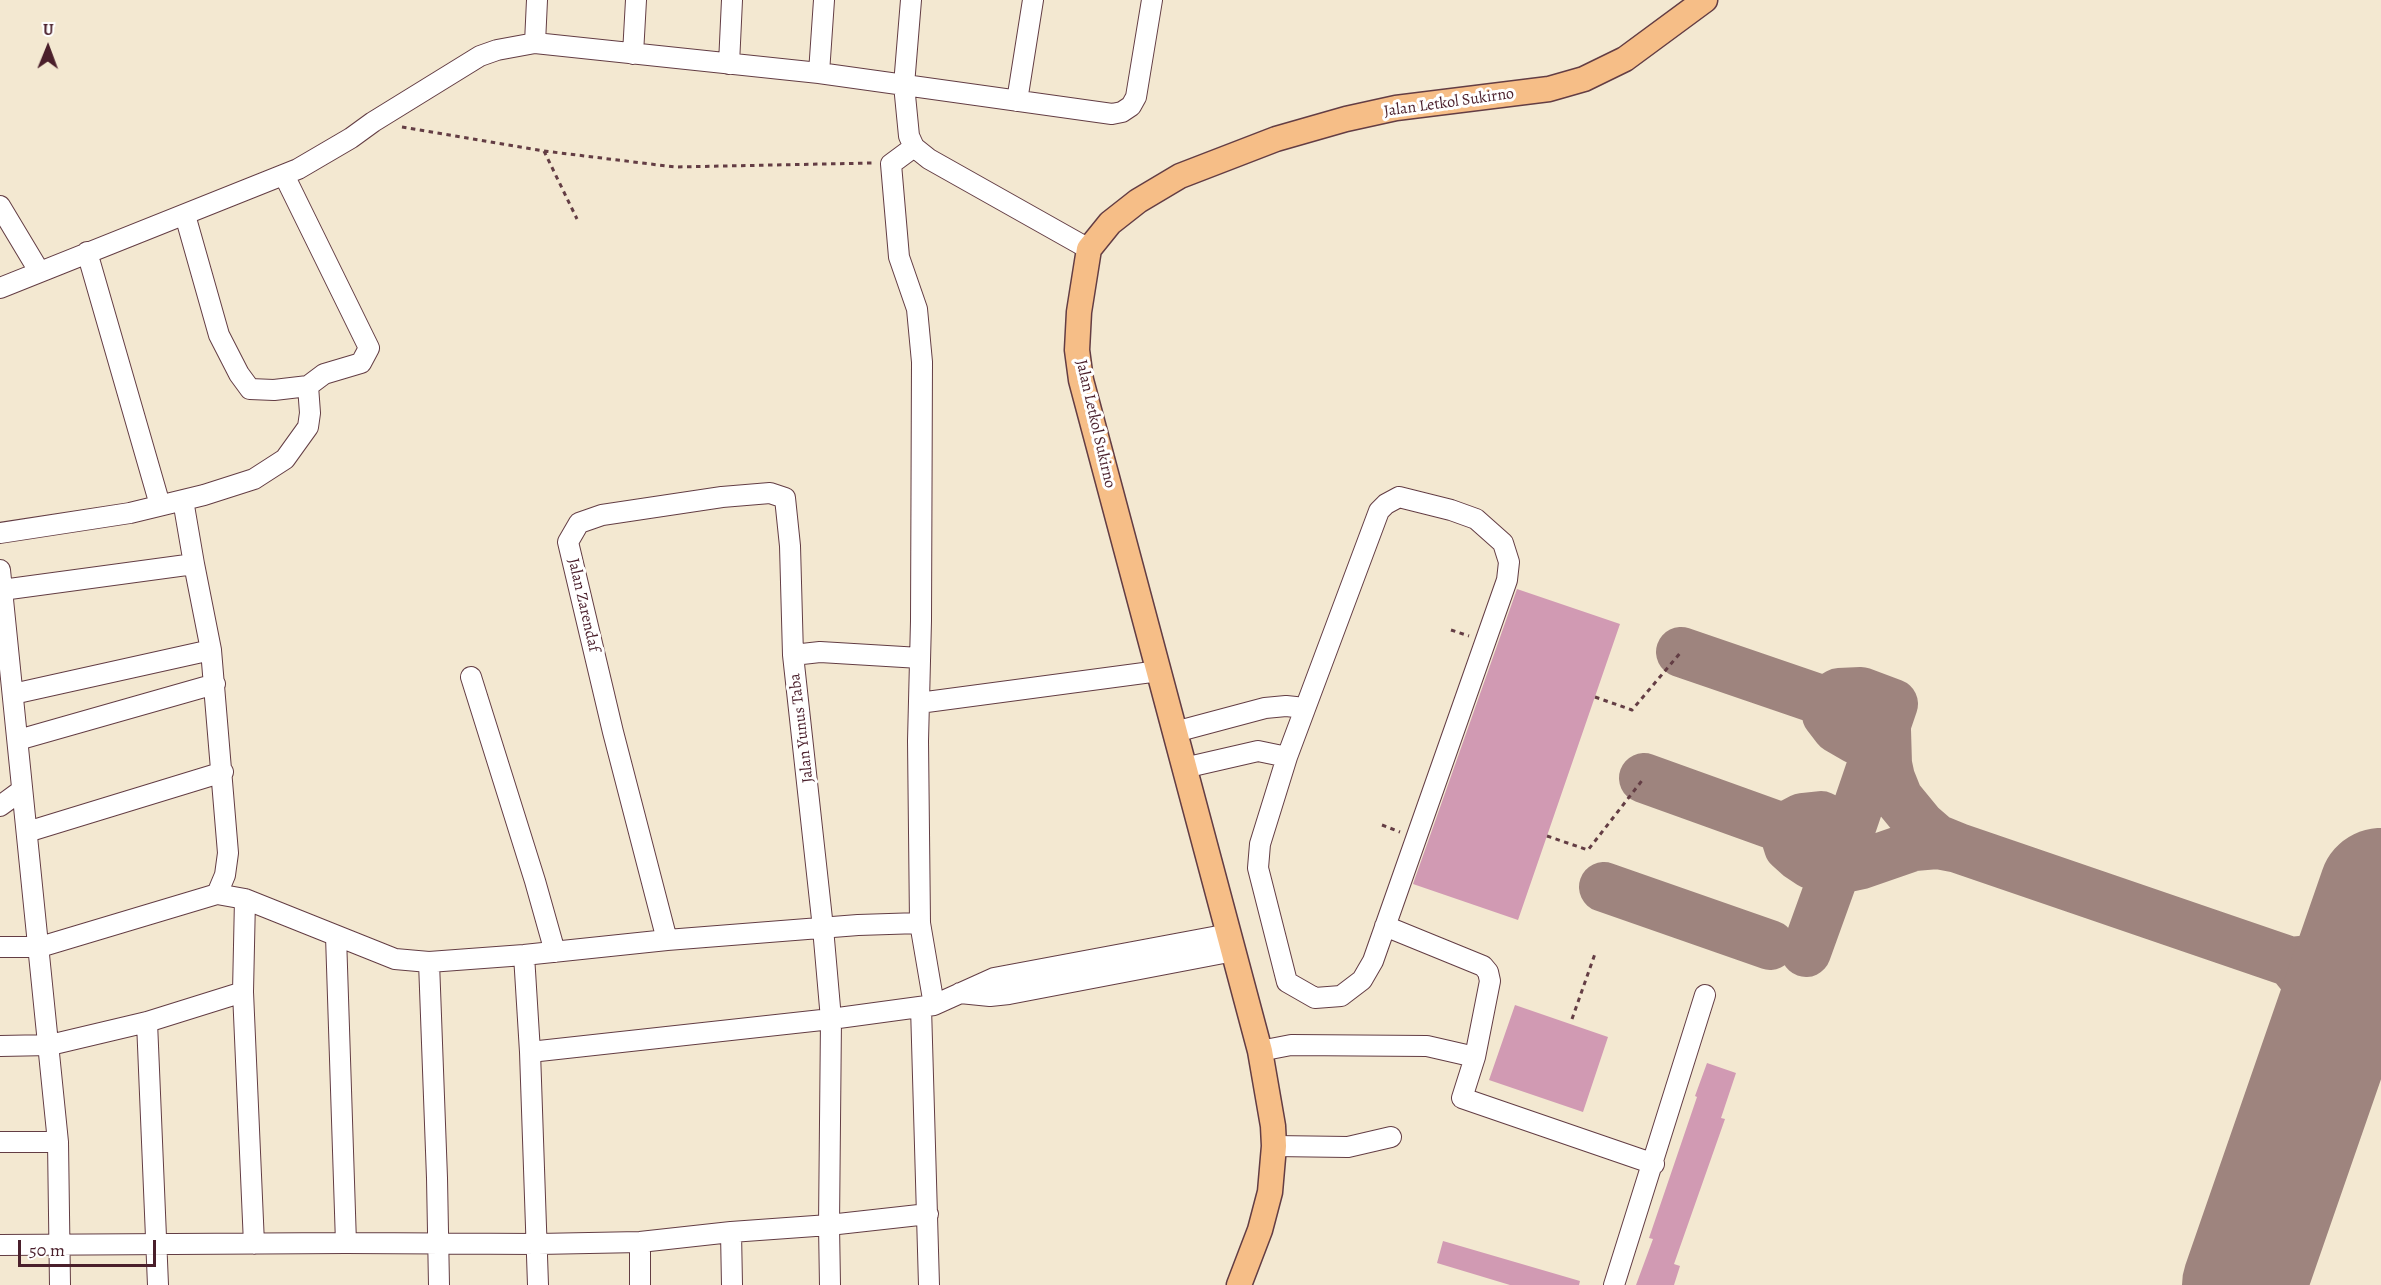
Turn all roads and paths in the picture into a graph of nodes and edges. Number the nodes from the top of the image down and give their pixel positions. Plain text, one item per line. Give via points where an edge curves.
1 (537, 0) edge
2 (636, 0) edge
3 (732, 0) edge
4 (824, 0) edge
5 (911, 0) edge
6 (1033, 0) edge
7 (1152, 0) edge
8 (1705, 0) edge
9 (535, 43) junction
10 (633, 54) junction
11 (729, 64) junction
12 (819, 73) junction
13 (904, 85) junction
14 (1017, 101) junction
15 (373, 122) junction
16 (914, 147) junction
17 (544, 152) junction
18 (891, 164) junction
19 (284, 175) junction
20 (0, 206) edge
21 (185, 215) junction
22 (577, 219) dead end
23 (1089, 249) junction
24 (87, 252) junction
25 (39, 271) junction
26 (0, 288) edge
27 (308, 386) junction
28 (183, 500) junction
29 (160, 505) junction
30 (0, 533) edge
31 (194, 564) junction
32 (0, 570) edge
33 (2, 590) junction
34 (211, 650) junction
35 (1681, 652) dead end
36 (793, 655) junction
37 (920, 658) junction
38 (1158, 671) junction
39 (471, 677) dead end
40 (8, 683) edge
41 (215, 684) junction
42 (1595, 697) dead end
43 (919, 703) junction
44 (1305, 708) junction
45 (1175, 732) junction
46 (18, 740) junction
47 (1287, 757) junction
48 (1184, 768) junction
49 (223, 772) junction
50 (1644, 778) dead end
51 (22, 790) junction
52 (0, 806) edge
53 (27, 832) junction
54 (1547, 836) dead end
55 (217, 894) junction
56 (245, 899) junction
57 (920, 922) junction
58 (1385, 926) junction
59 (823, 928) junction
60 (336, 936) junction
61 (667, 940) junction
62 (1231, 942) junction
63 (40, 946) junction
64 (0, 947) edge
65 (1596, 951) dead end
66 (555, 952) junction
67 (524, 955) junction
68 (429, 962) junction
69 (243, 992) junction
70 (1705, 995) dead end
71 (927, 1006) junction
72 (831, 1019) junction
73 (1572, 1019) dead end
74 (147, 1022) junction
75 (50, 1045) junction
76 (0, 1046) edge
77 (1260, 1051) junction
78 (530, 1052) junction
79 (1475, 1056) junction
80 (1391, 1137) dead end
81 (0, 1142) edge
82 (58, 1142) junction
83 (1274, 1146) junction
84 (1654, 1164) junction
85 (928, 1214) junction
86 (829, 1225) junction
87 (731, 1232) junction
88 (640, 1242) junction
89 (346, 1243) junction
90 (438, 1243) junction
91 (254, 1244) junction
92 (537, 1244) junction
93 (0, 1245) edge
94 (60, 1245) junction
95 (157, 1245) junction
96 (60, 1285) edge
97 (158, 1285) edge
98 (439, 1285) edge
99 (538, 1285) edge
100 (640, 1285) edge
101 (732, 1285) edge
102 (830, 1285) edge
103 (929, 1285) edge
104 (1239, 1285) edge
105 (1614, 1285) edge

1 - 9 street
2 - 10 street
3 - 11 street
4 - 12 street
5 - 13 street
6 - 14 street
7 - 14 street via 1136,97 1131,106 1112,114
8 - 23 main road, Jalan Letkol Sukirno via 1625,59 1584,79 1549,89 1396,108 1346,119 1276,139 1180,176 1110,223
9 - 10 street
9 - 15 street via 480,56
10 - 11 street
11 - 12 street
12 - 13 street
13 - 14 street
13 - 16 street via 909,136
15 - 17 path
15 - 19 street
16 - 18 street
16 - 23 street
17 - 18 path via 675,166
17 - 22 path
18 - 37 street via 899,256 916,309 922,362
19 - 21 street
19 - 27 street via 369,348 361,363 324,374
20 - 25 street
21 - 24 street
21 - 27 street via 219,335 239,374 250,389
23 - 38 main road, Jalan Letkol Sukirno via 1077,350 1081,380
24 - 25 street
24 - 29 street
25 - 26 street
27 - 28 street via 308,427 285,459 254,478
28 - 29 street
28 - 31 street
29 - 30 street
31 - 33 street
31 - 34 street
32 - 33 street
33 - 40 street
34 - 40 street
34 - 41 street
35 - 42 path via 1632,710
36 - 37 street, Jalan Yunus Taba via 820,652
36 - 59 street, Jalan Yunus Taba
36 - 61 street, Jalan Zarendaf via 785,498 770,493 722,496 602,516 579,523 568,542
37 - 43 street
38 - 43 street
38 - 45 main road, Jalan Letkol Sukirno
39 - 66 street
40 - 46 street
41 - 46 street
41 - 49 street
43 - 57 street
44 - 45 street via 1265,708
44 - 47 street
44 - 58 street via 1379,511 1386,504 1399,497 1451,510 1476,519 1503,543 1509,562 1507,580
45 - 48 main road, Jalan Letkol Sukirno
46 - 51 street
47 - 48 street via 1258,751
47 - 58 street via 1260,844 1258,868 1287,982 1316,998 1341,996 1362,980
48 - 62 main road, Jalan Letkol Sukirno
49 - 53 street
49 - 55 street via 228,853
50 - 54 path via 1588,850
51 - 52 street
51 - 53 street
53 - 63 street
55 - 56 street
55 - 63 street
56 - 60 street
56 - 69 street
57 - 59 street
57 - 71 street
58 - 79 street via 1483,966 1488,972 1490,981
59 - 61 street
59 - 72 street, Jalan Yunus Taba
60 - 68 street via 395,958
60 - 89 street
61 - 66 street
62 - 71 street via 1009,994 960,993
62 - 77 main road, Jalan Letkol Sukirno
63 - 64 street
63 - 75 street
65 - 73 path
66 - 67 street
67 - 68 street
67 - 78 street
68 - 90 street
69 - 74 street
69 - 91 street
70 - 84 street
71 - 72 street
71 - 85 street
72 - 78 street
72 - 86 street, Jalan Yunus Taba
74 - 75 street
74 - 95 street
75 - 76 street
75 - 82 street
77 - 79 street via 1291,1045 1427,1046
77 - 83 main road, Jalan Letkol Sukirno
78 - 92 street
79 - 84 street via 1462,1098
80 - 83 street via 1348,1147
81 - 82 street
82 - 94 street
83 - 104 main road, Jalan Letkol Sukirno via 1270,1192
84 - 105 street
85 - 86 street
85 - 103 street
86 - 87 street
86 - 102 street, Jalan Yunus Taba
87 - 88 street
87 - 101 street
88 - 92 street
88 - 100 street
89 - 90 street
89 - 91 street
90 - 92 street
90 - 98 street
91 - 95 street
92 - 99 street
93 - 94 street
94 - 95 street
94 - 96 street
95 - 97 street

